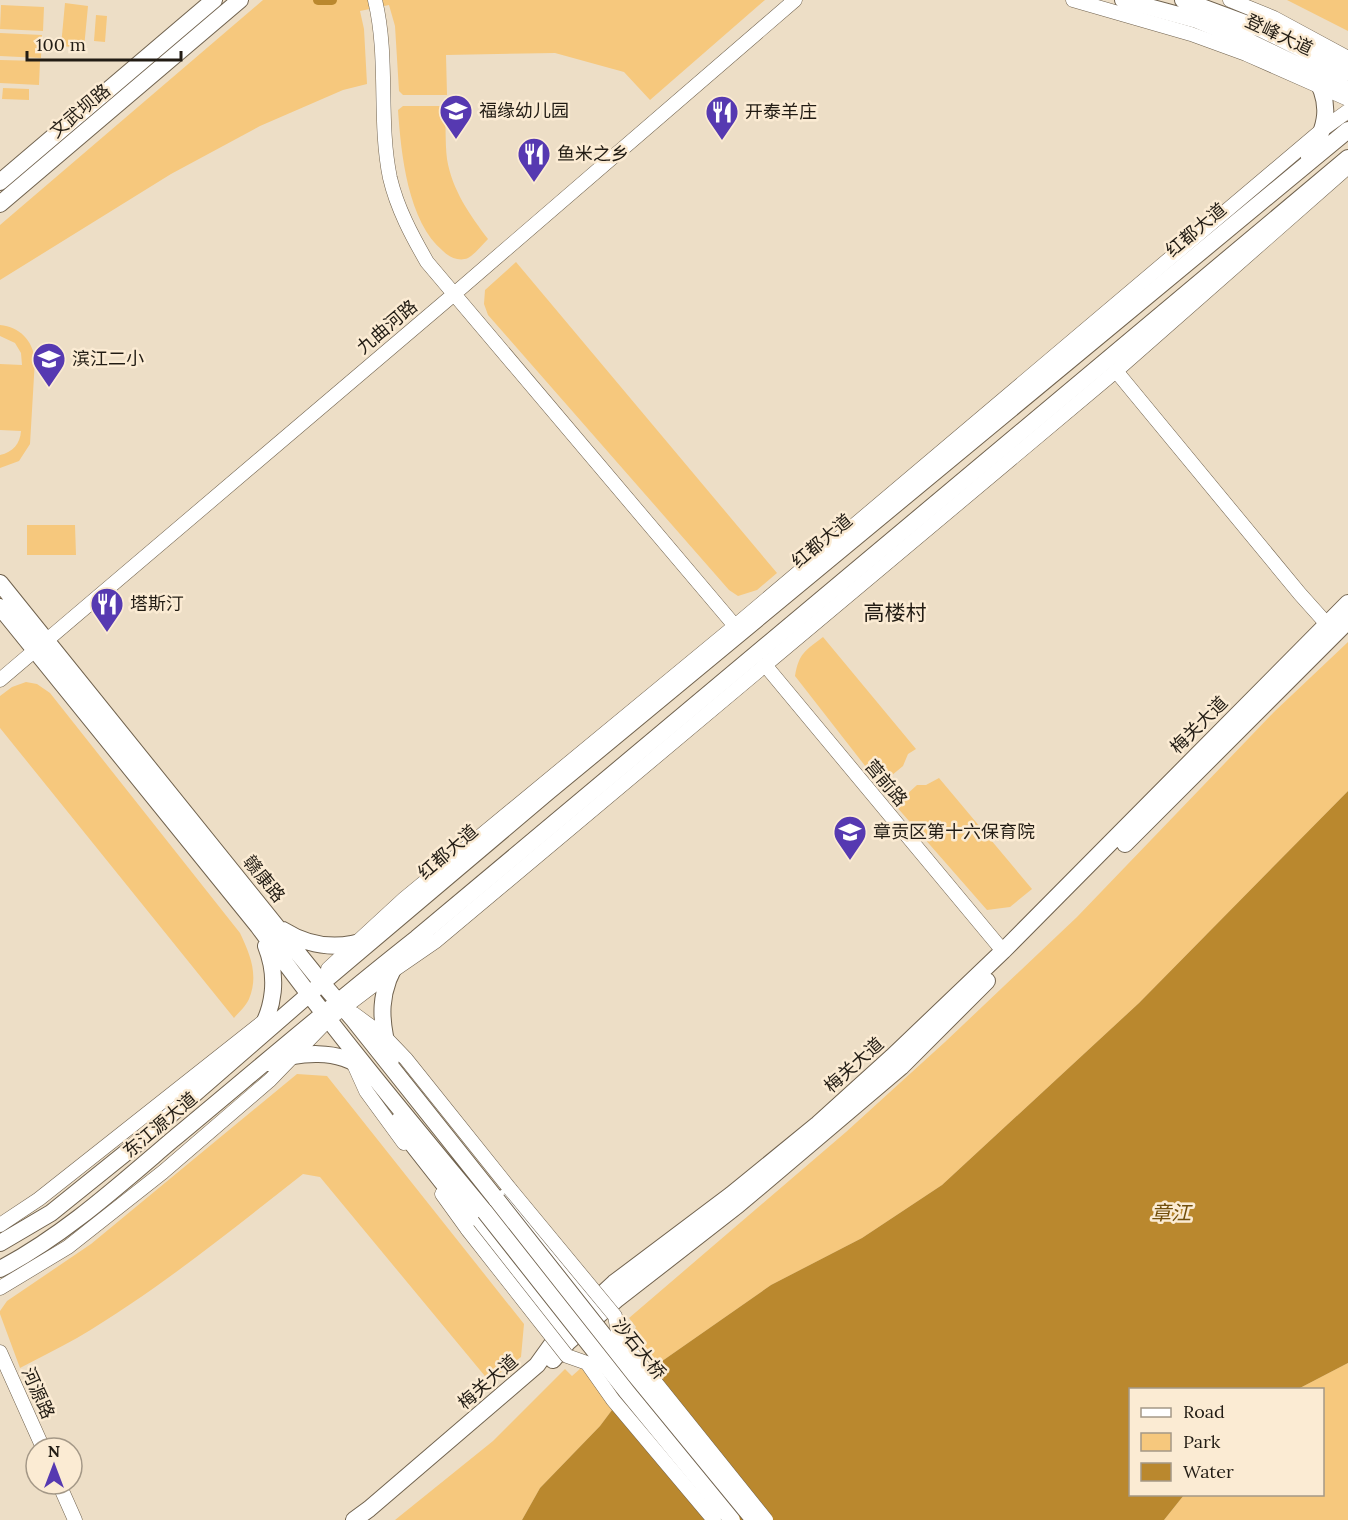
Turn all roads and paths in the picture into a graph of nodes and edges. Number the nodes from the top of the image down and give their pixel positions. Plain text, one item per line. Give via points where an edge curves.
1 (214, 0) edge
2 (240, 0) edge
3 (375, 0) edge
4 (795, 0) edge
5 (1073, 0) edge
6 (1123, 0) edge
7 (1183, 0) edge
8 (1230, 0) edge
9 (1348, 58) edge
10 (1315, 64) junction
11 (1348, 72) edge
12 (1321, 87) junction
13 (1348, 89) edge
14 (1348, 99) edge
15 (1348, 111) edge
16 (1323, 129) junction
17 (1348, 130) edge
18 (1348, 158) edge
19 (1304, 166) junction
20 (1348, 167) edge
21 (1332, 173) junction
22 (0, 182) edge
23 (0, 204) edge
24 (453, 295) junction
25 (1116, 370) junction
26 (0, 583) edge
27 (1348, 603) edge
28 (0, 607) edge
29 (1348, 621) edge
30 (735, 626) junction
31 (1331, 629) junction
32 (40, 646) junction
33 (765, 665) junction
34 (0, 680) edge
35 (396, 922) junction
36 (275, 925) junction
37 (258, 926) junction
38 (417, 938) junction
39 (354, 944) junction
40 (1003, 951) junction
41 (391, 972) junction
42 (313, 986) junction
43 (342, 1005) junction
44 (327, 1017) junction
45 (266, 1020) junction
46 (384, 1036) junction
47 (248, 1048) junction
48 (292, 1056) junction
49 (354, 1063) junction
50 (260, 1068) junction
51 (393, 1070) junction
52 (376, 1080) junction
53 (491, 1206) junction
54 (0, 1225) edge
55 (0, 1244) edge
56 (0, 1269) edge
57 (571, 1280) junction
58 (614, 1283) junction
59 (0, 1288) edge
60 (535, 1302) junction
61 (596, 1309) junction
62 (564, 1337) junction
63 (0, 1352) edge
64 (537, 1365) junction
65 (38, 1436) edge
66 (64, 1496) edge
67 (75, 1520) edge
68 (354, 1520) edge
69 (373, 1520) edge
70 (714, 1520) edge
71 (732, 1520) edge
72 (754, 1520) edge
73 (766, 1520) edge

1 - 22 main road, 文武坝路
2 - 23 main road, 文武坝路
3 - 24 street via 391,180 402,214 427,262
4 - 24 street, 九曲河路
5 - 12 street via 1191,34
6 - 10 main road, 登峰大道 via 1197,20
7 - 10 main road, 登峰大道 via 1261,29
8 - 9 street via 1274,18
9 - 10 main road
10 - 11 main road, 登峰大道
10 - 12 main road
10 - 13 main road, 登峰大道
12 - 14 street
12 - 16 main road via 1326,112
15 - 16 street
16 - 19 main road
16 - 30 street
17 - 19 main road, 红都大道
18 - 21 main road
19 - 35 main road, 红都大道
20 - 21 main road
20 - 25 street
21 - 38 main road
24 - 30 street
24 - 32 street, 九曲河路
25 - 31 street
25 - 33 street
26 - 32 main road, 赣康路
27 - 31 main road, 梅关大道
28 - 32 main road, 赣康路
29 - 31 main road, 梅关大道
30 - 39 street
31 - 40 main road, 梅关大道
31 - 61 main road, 梅关大道 via 901,1067 747,1198
32 - 34 street, 九曲河路
32 - 36 main road, 赣康路
32 - 37 main road, 赣康路
33 - 40 street, 营前路
33 - 41 street via 436,941
35 - 39 main road via 378,935
35 - 42 main road, 红都大道
36 - 39 main road via 314,944
36 - 42 main road, 赣康路
37 - 42 main road, 赣康路
37 - 45 main road via 273,973 273,996
38 - 41 main road
38 - 43 main road
39 - 42 street
40 - 58 main road, 梅关大道 via 818,1124
41 - 43 street
41 - 46 main road via 383,1000
42 - 43 main road, 赣康路
42 - 44 main road, 赣康路
42 - 45 street
42 - 47 main road, 东江源大道
43 - 44 main road, 东江源大道
43 - 46 street
43 - 51 main road, 赣康路
44 - 48 street
44 - 49 street
44 - 50 main road, 东江源大道
44 - 52 main road, 赣康路
45 - 47 main road
45 - 54 street via 39,1199
46 - 51 main road
46 - 73 street, bridge via 615,1316 619,1337
47 - 55 main road, 东江源大道 via 51,1213
48 - 49 main road via 329,1056
48 - 50 main road
48 - 59 street via 270,1080 163,1172 69,1247
49 - 52 main road
49 - 70 street, bridge via 366,1090 468,1230 567,1356 587,1363 613,1400
50 - 56 main road, 东江源大道 via 66,1227
51 - 53 main road, 赣康路
51 - 57 main road via 445,1122
52 - 53 main road, 赣康路
52 - 60 main road via 413,1145
53 - 71 main road, 沙石大桥, bridge via 627,1392
53 - 72 main road, 沙石大桥, bridge
57 - 58 main road via 592,1290
57 - 61 main road
58 - 61 main road, 梅关大道
60 - 62 main road
60 - 64 main road via 544,1333
61 - 62 main road, 梅关大道
62 - 64 main road, 梅关大道
62 - 69 main road, 梅关大道 via 552,1362
63 - 65 street, 河源路
64 - 68 main road, 梅关大道
66 - 67 street

